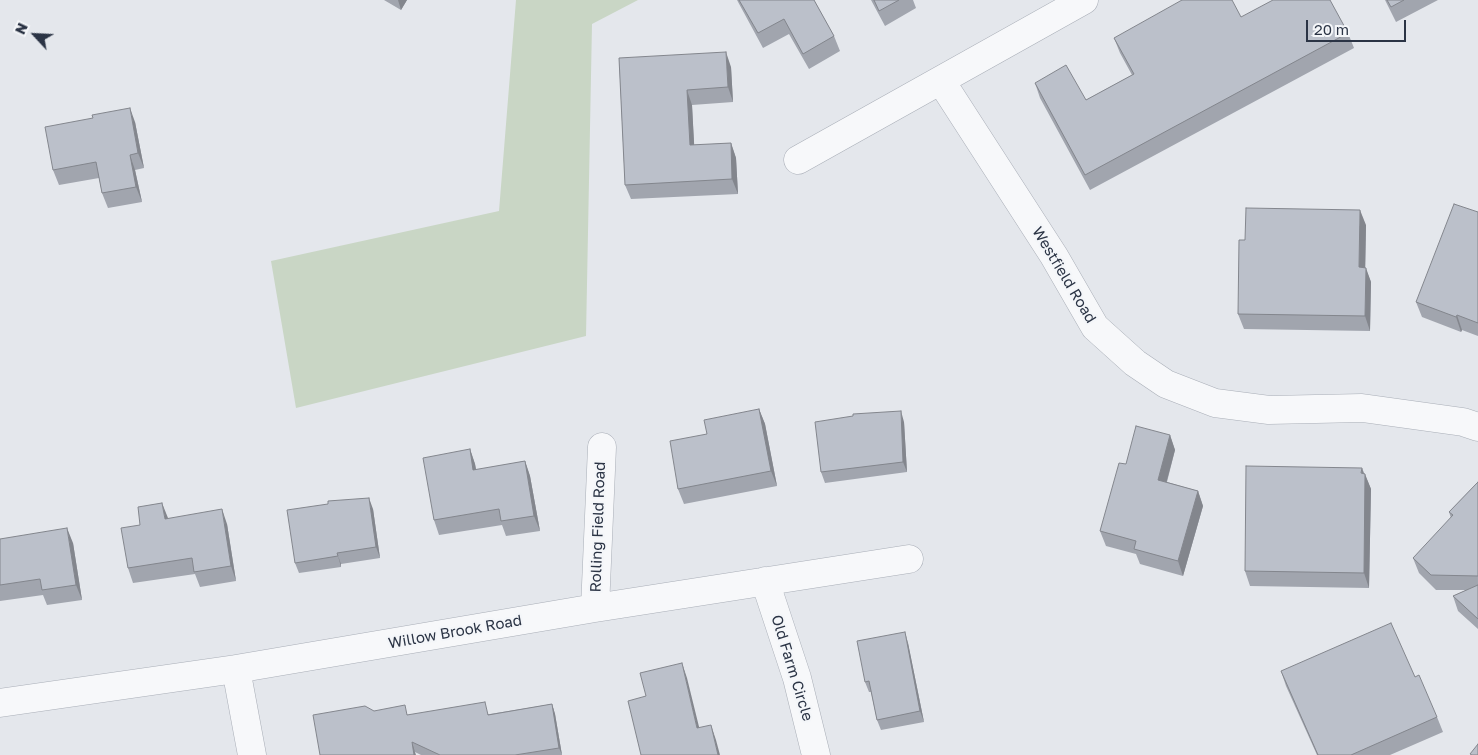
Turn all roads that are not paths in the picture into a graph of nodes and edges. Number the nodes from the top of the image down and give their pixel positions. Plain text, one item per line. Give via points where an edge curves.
1 (1084, 0) edge
2 (942, 81) junction
3 (798, 160) dead end
4 (1478, 427) edge
5 (602, 447) dead end
6 (909, 559) dead end
7 (765, 581) junction
8 (595, 608) junction
9 (236, 669) junction
10 (0, 702) edge
11 (252, 755) edge
12 (816, 755) edge

1 - 2 street
2 - 3 street
2 - 4 street, Westfield Road via 1054,256 1095,327 1135,363 1166,384 1215,403 1269,410 1362,408 1463,422
5 - 8 street, Rolling Field Road
6 - 7 street, Willow Brook Road
7 - 8 street, Willow Brook Road
7 - 12 street, Old Farm Circle via 797,678
8 - 9 street, Willow Brook Road
9 - 10 street, Willow Brook Road
9 - 11 street

